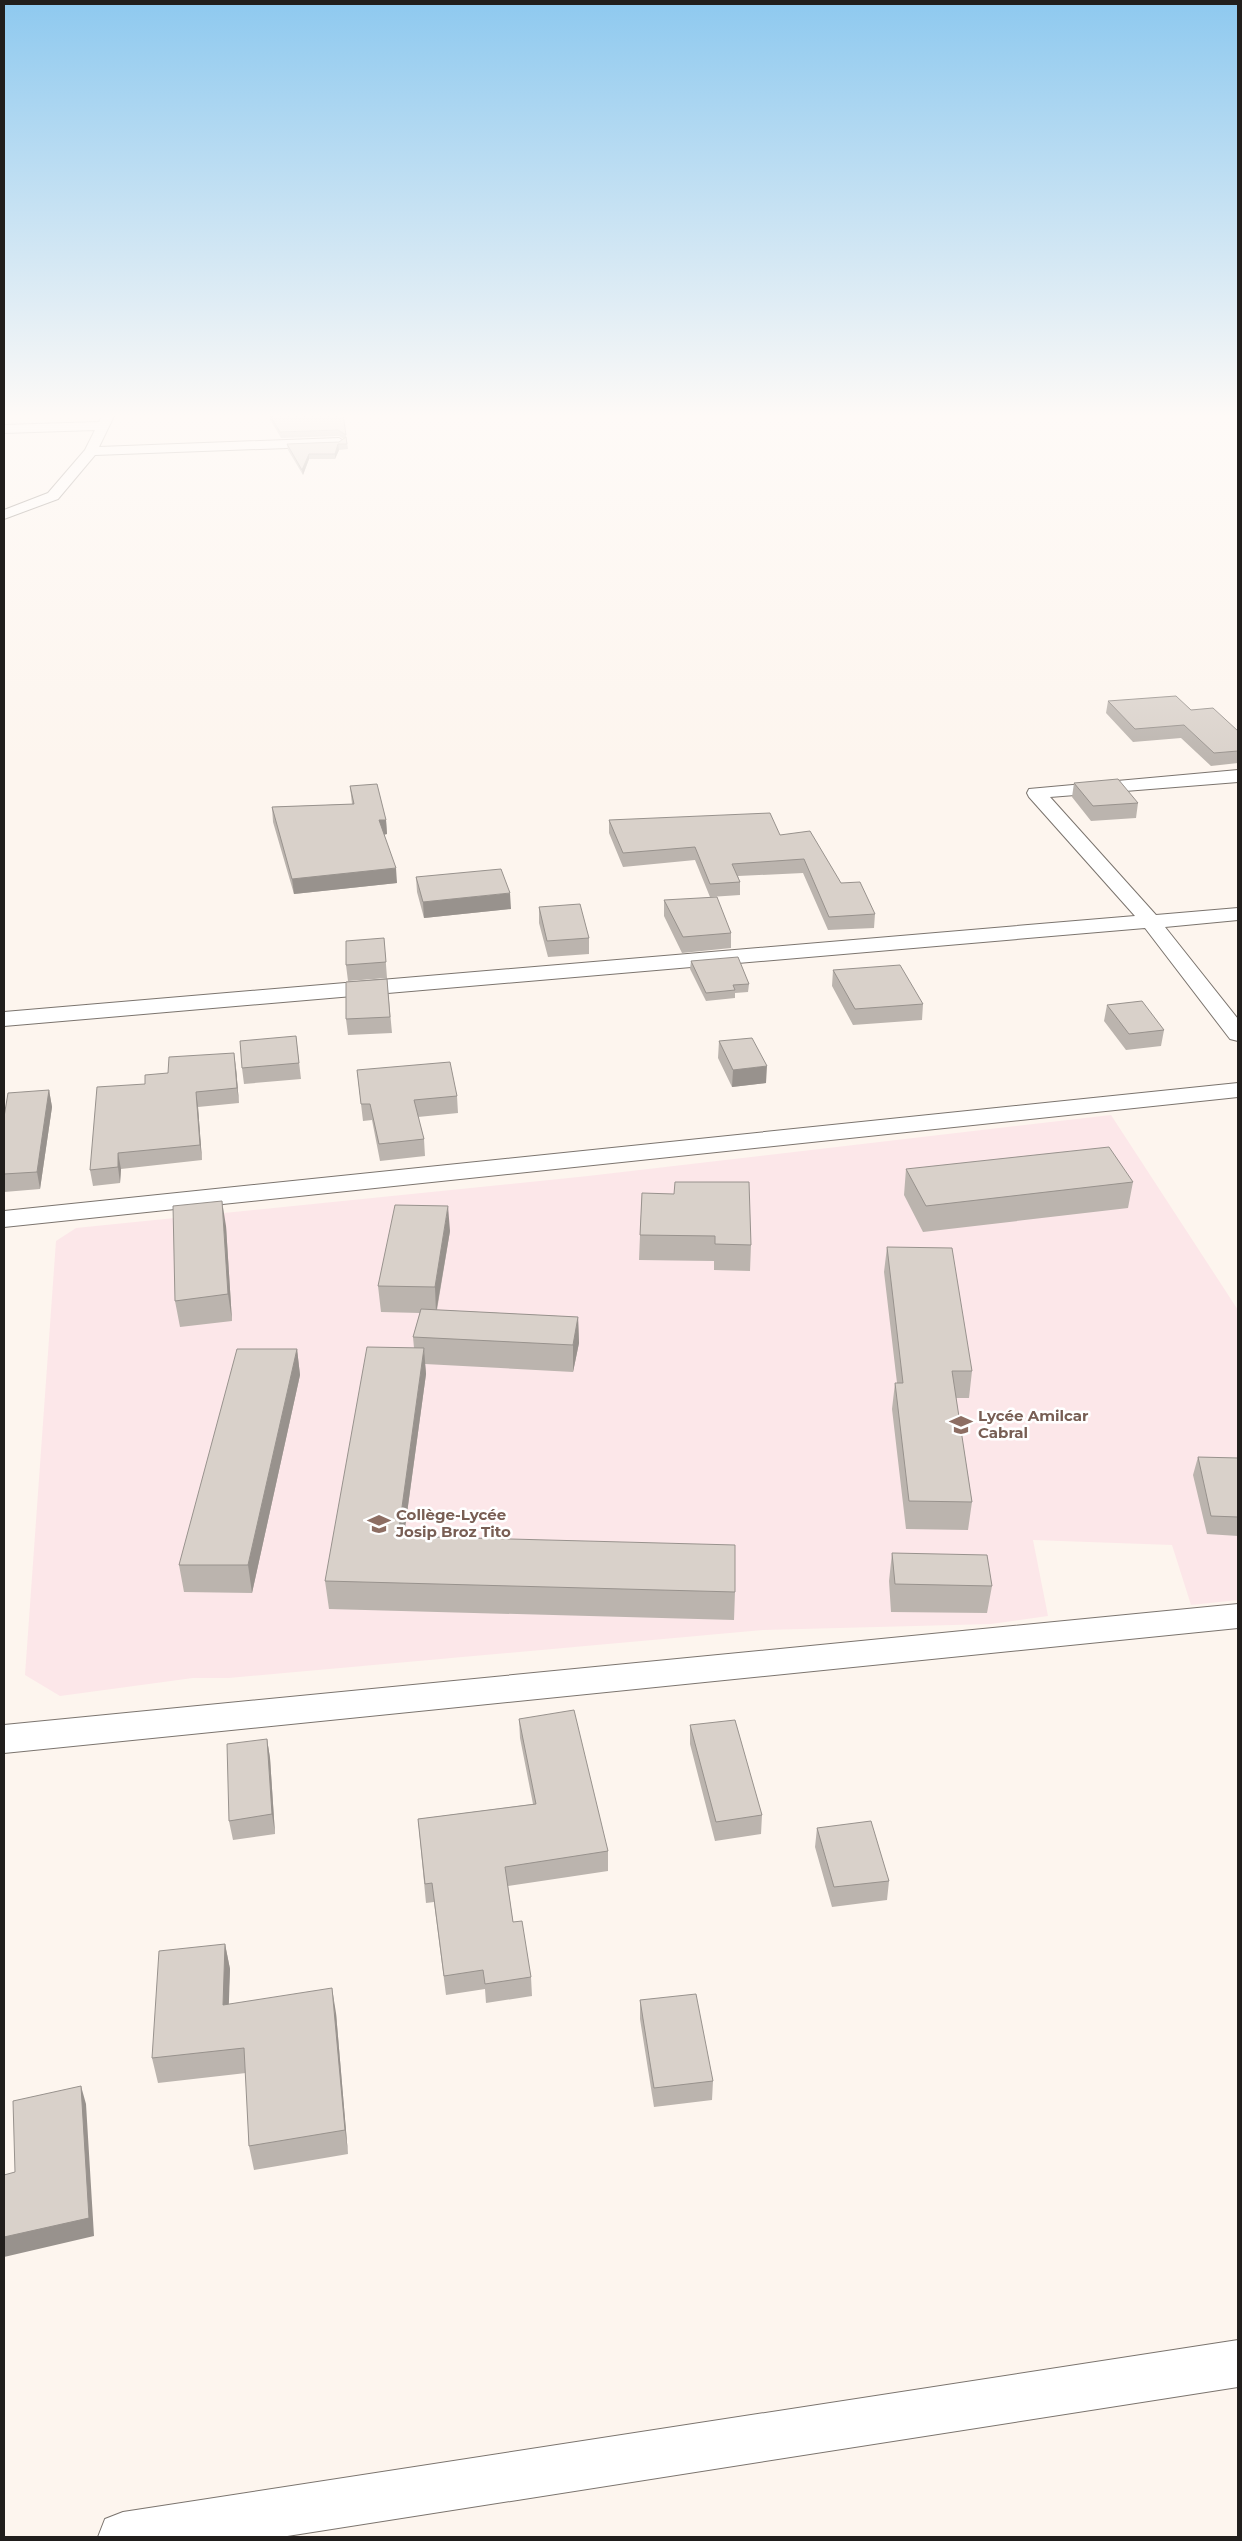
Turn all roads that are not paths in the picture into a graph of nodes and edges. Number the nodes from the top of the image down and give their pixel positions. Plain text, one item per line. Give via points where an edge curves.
1 (1238, 776) edge
2 (1238, 914) edge
3 (1150, 921) junction
4 (4, 1019) edge
5 (1238, 1034) edge
6 (1238, 1090) edge
7 (4, 1219) edge
8 (1238, 1616) edge
9 (4, 1739) edge
10 (1238, 2363) edge
11 (123, 2537) edge

1 - 3 street via 1036,793
2 - 3 street
3 - 4 street
3 - 5 street
6 - 7 street
8 - 9 street
10 - 11 street

